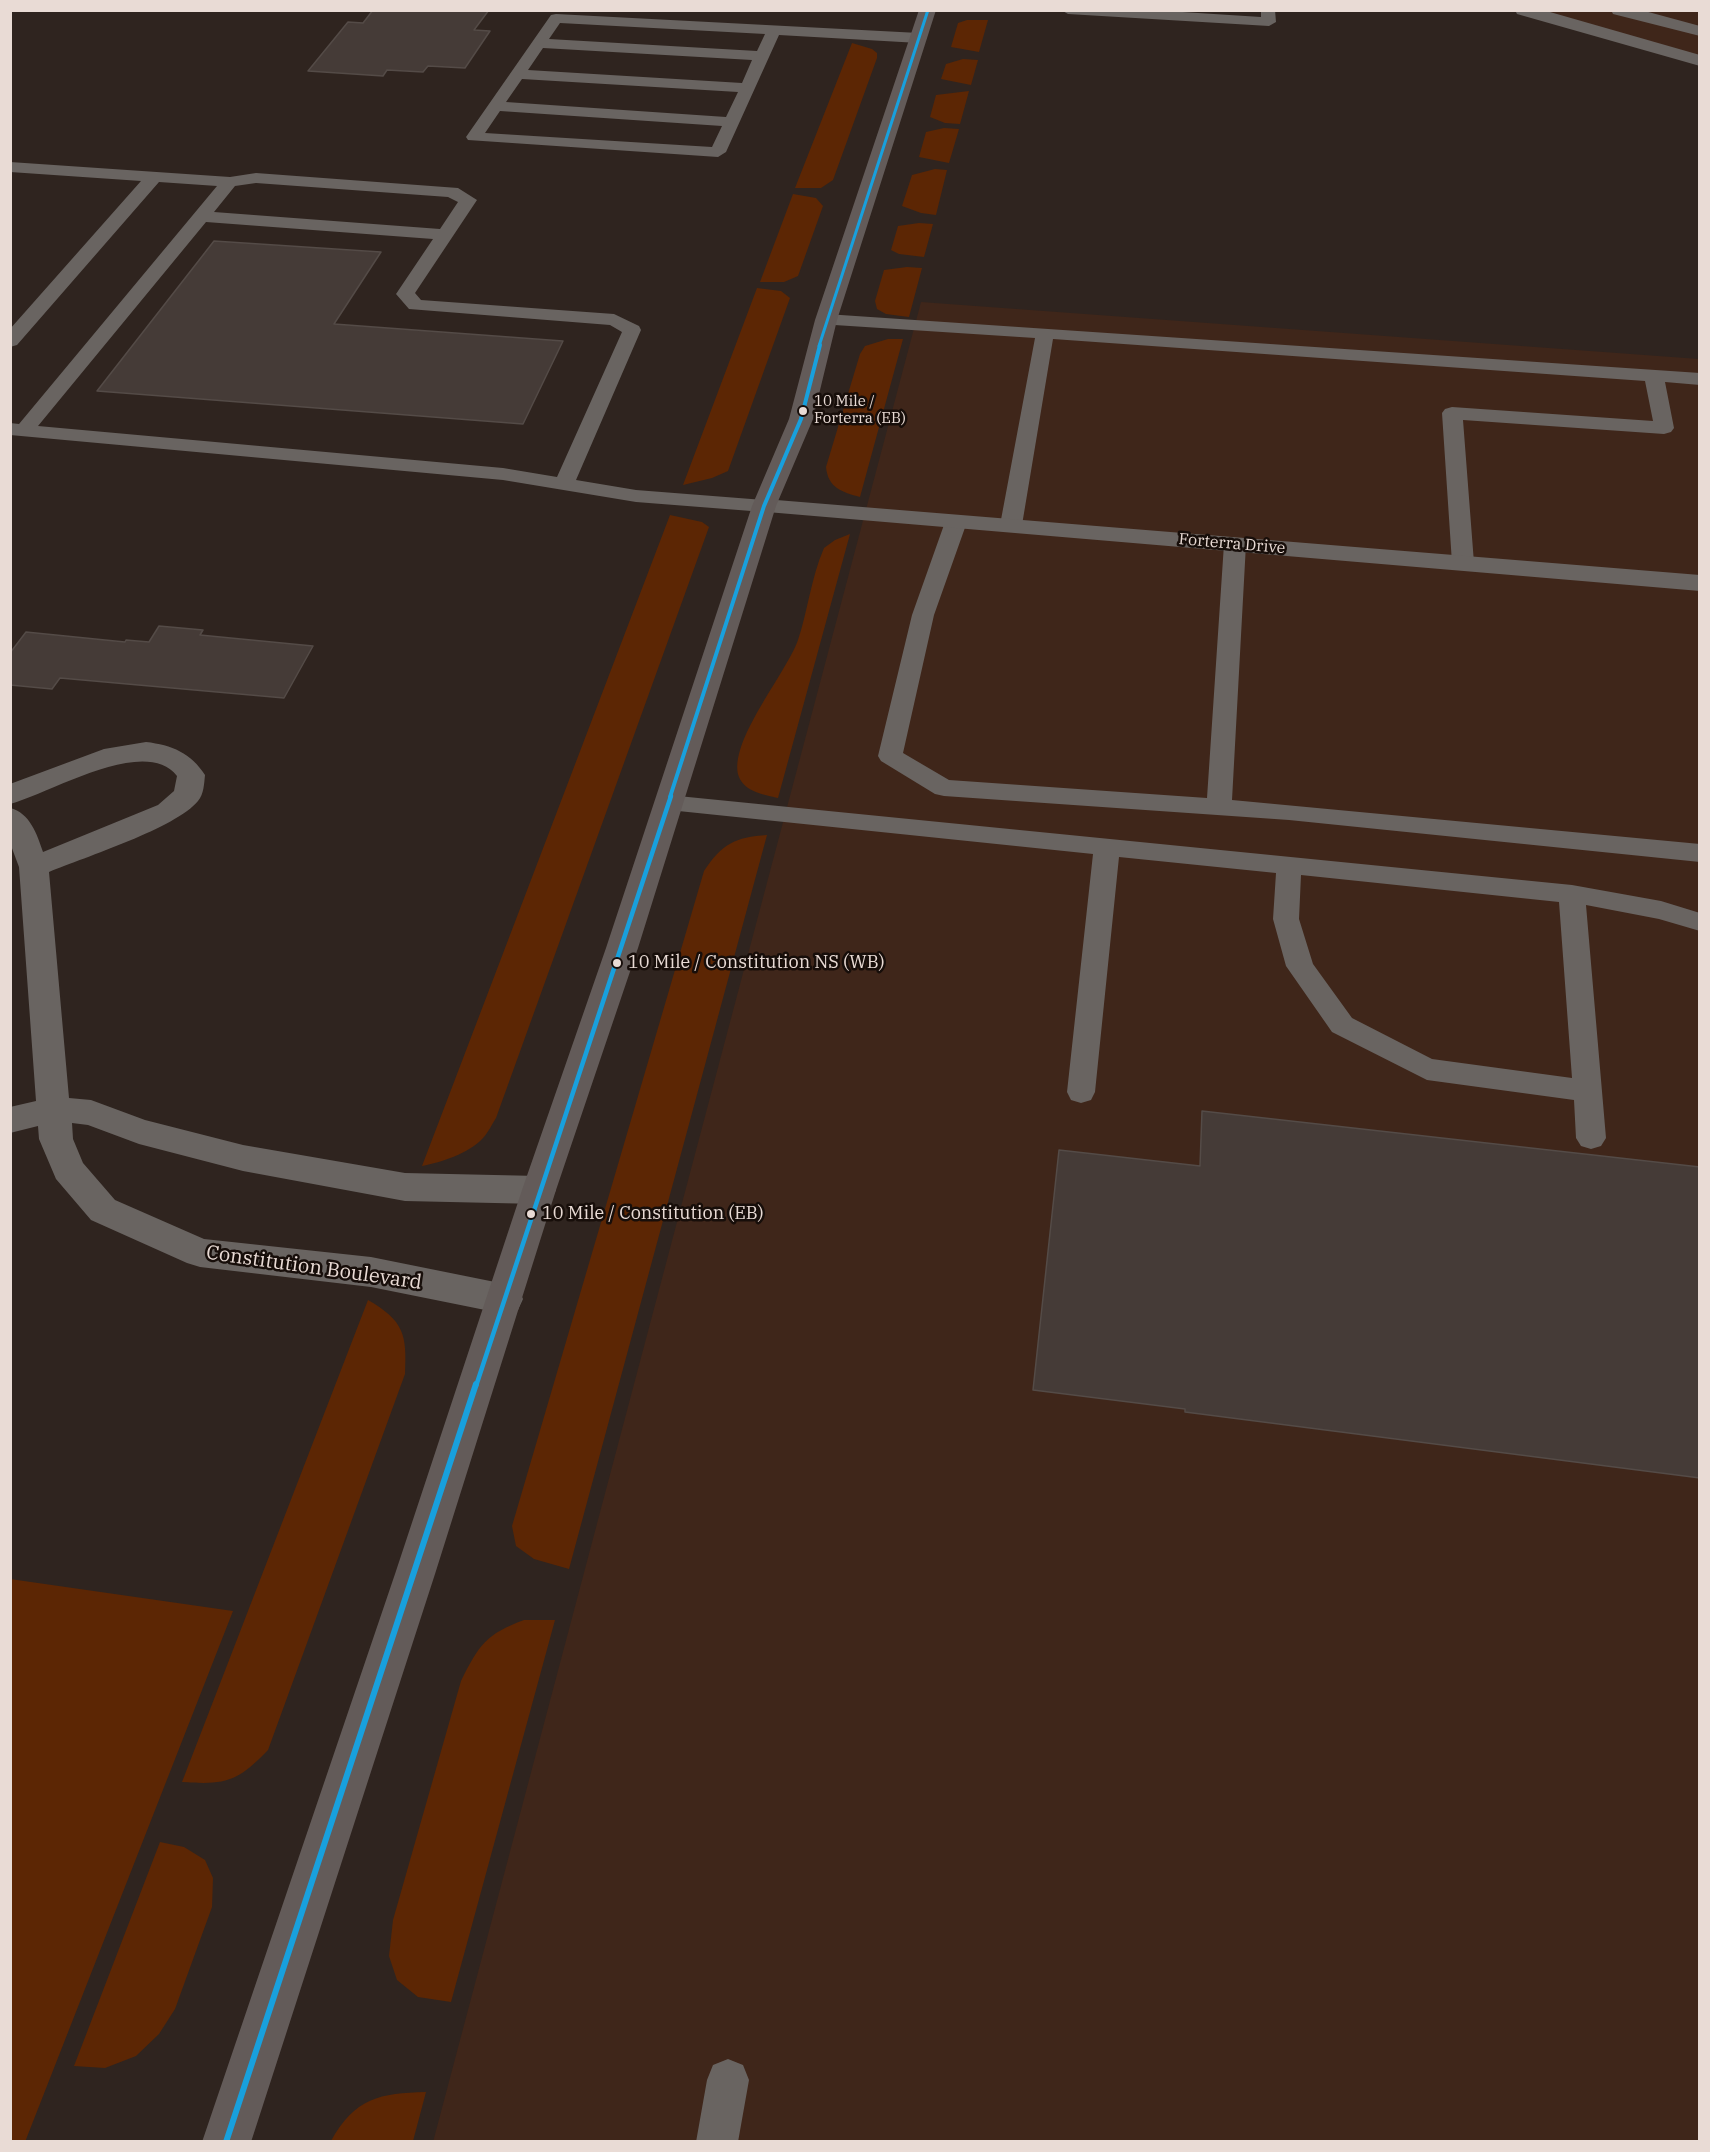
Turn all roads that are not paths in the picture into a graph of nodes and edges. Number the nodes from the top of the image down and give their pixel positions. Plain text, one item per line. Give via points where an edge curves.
1 (1068, 10) edge
2 (1268, 10) edge
3 (1523, 10) edge
4 (1619, 10) edge
5 (923, 24) edge
6 (774, 30) junction
7 (1700, 31) edge
8 (539, 43) junction
9 (762, 56) junction
10 (1700, 61) edge
11 (518, 74) junction
12 (747, 88) junction
13 (495, 106) junction
14 (732, 122) junction
15 (10, 167) edge
16 (154, 177) junction
17 (230, 182) junction
18 (201, 216) junction
19 (444, 235) junction
20 (826, 320) junction
21 (1045, 333) junction
22 (10, 341) edge
23 (1653, 375) junction
24 (1700, 379) edge
25 (17, 429) edge
26 (564, 484) junction
27 (764, 506) junction
28 (956, 522) junction
29 (1011, 525) junction
30 (1235, 544) junction
31 (1463, 563) junction
32 (1700, 583) edge
33 (10, 795) edge
34 (668, 803) junction
35 (1219, 807) junction
36 (10, 817) edge
37 (1107, 847) junction
38 (1700, 853) edge
39 (1289, 866) junction
40 (34, 867) junction
41 (1572, 894) junction
42 (1700, 922) edge
43 (1587, 1090) junction
44 (1081, 1092) dead end
45 (55, 1109) junction
46 (10, 1120) edge
47 (1591, 1138) dead end
48 (539, 1190) junction
49 (505, 1299) junction
50 (728, 2080) dead end
51 (226, 2142) edge
52 (717, 2142) edge

1 - 2 lane via 1269,22
3 - 10 street
4 - 7 street
5 - 6 lane
5 - 20 main road
6 - 8 lane via 556,18
6 - 9 lane
8 - 9 lane
8 - 11 lane
9 - 12 lane
11 - 12 lane
11 - 13 lane
12 - 14 lane
13 - 14 lane
13 - 14 lane via 474,137 718,152
15 - 16 lane
16 - 17 lane
16 - 22 lane
17 - 18 lane
17 - 19 lane via 256,178 452,192 468,200
18 - 19 lane
18 - 25 lane
19 - 26 lane via 405,294 416,305 614,320 632,330
20 - 21 lane
20 - 27 main road via 801,419
21 - 23 lane
21 - 29 lane
23 - 24 lane
23 - 31 lane via 1664,428 1452,413
25 - 26 lane via 503,474
26 - 27 lane via 636,496
27 - 28 street, Forterra Drive
27 - 34 main road
28 - 29 street, Forterra Drive
28 - 35 lane via 922,615 890,756 944,788
29 - 30 street, Forterra Drive
30 - 31 street, Forterra Drive
30 - 35 lane
31 - 32 street, Forterra Drive
33 - 40 street via 131,751 177,758 191,774 188,795 168,812
34 - 37 lane
34 - 48 main road
35 - 38 lane
36 - 40 street, Constitution Boulevard via 21,831
37 - 39 lane
37 - 44 lane
39 - 41 lane
39 - 43 lane via 1286,919 1300,966 1342,1025 1427,1069
40 - 45 street, Constitution Boulevard
41 - 42 lane via 1661,910
41 - 43 lane
43 - 47 lane
45 - 46 street
45 - 48 street via 91,1113 139,1131 243,1158 405,1187
45 - 49 street, Constitution Boulevard via 56,1139 68,1170 103,1210 201,1253 371,1272
48 - 49 main road
49 - 51 main road
50 - 52 lane

